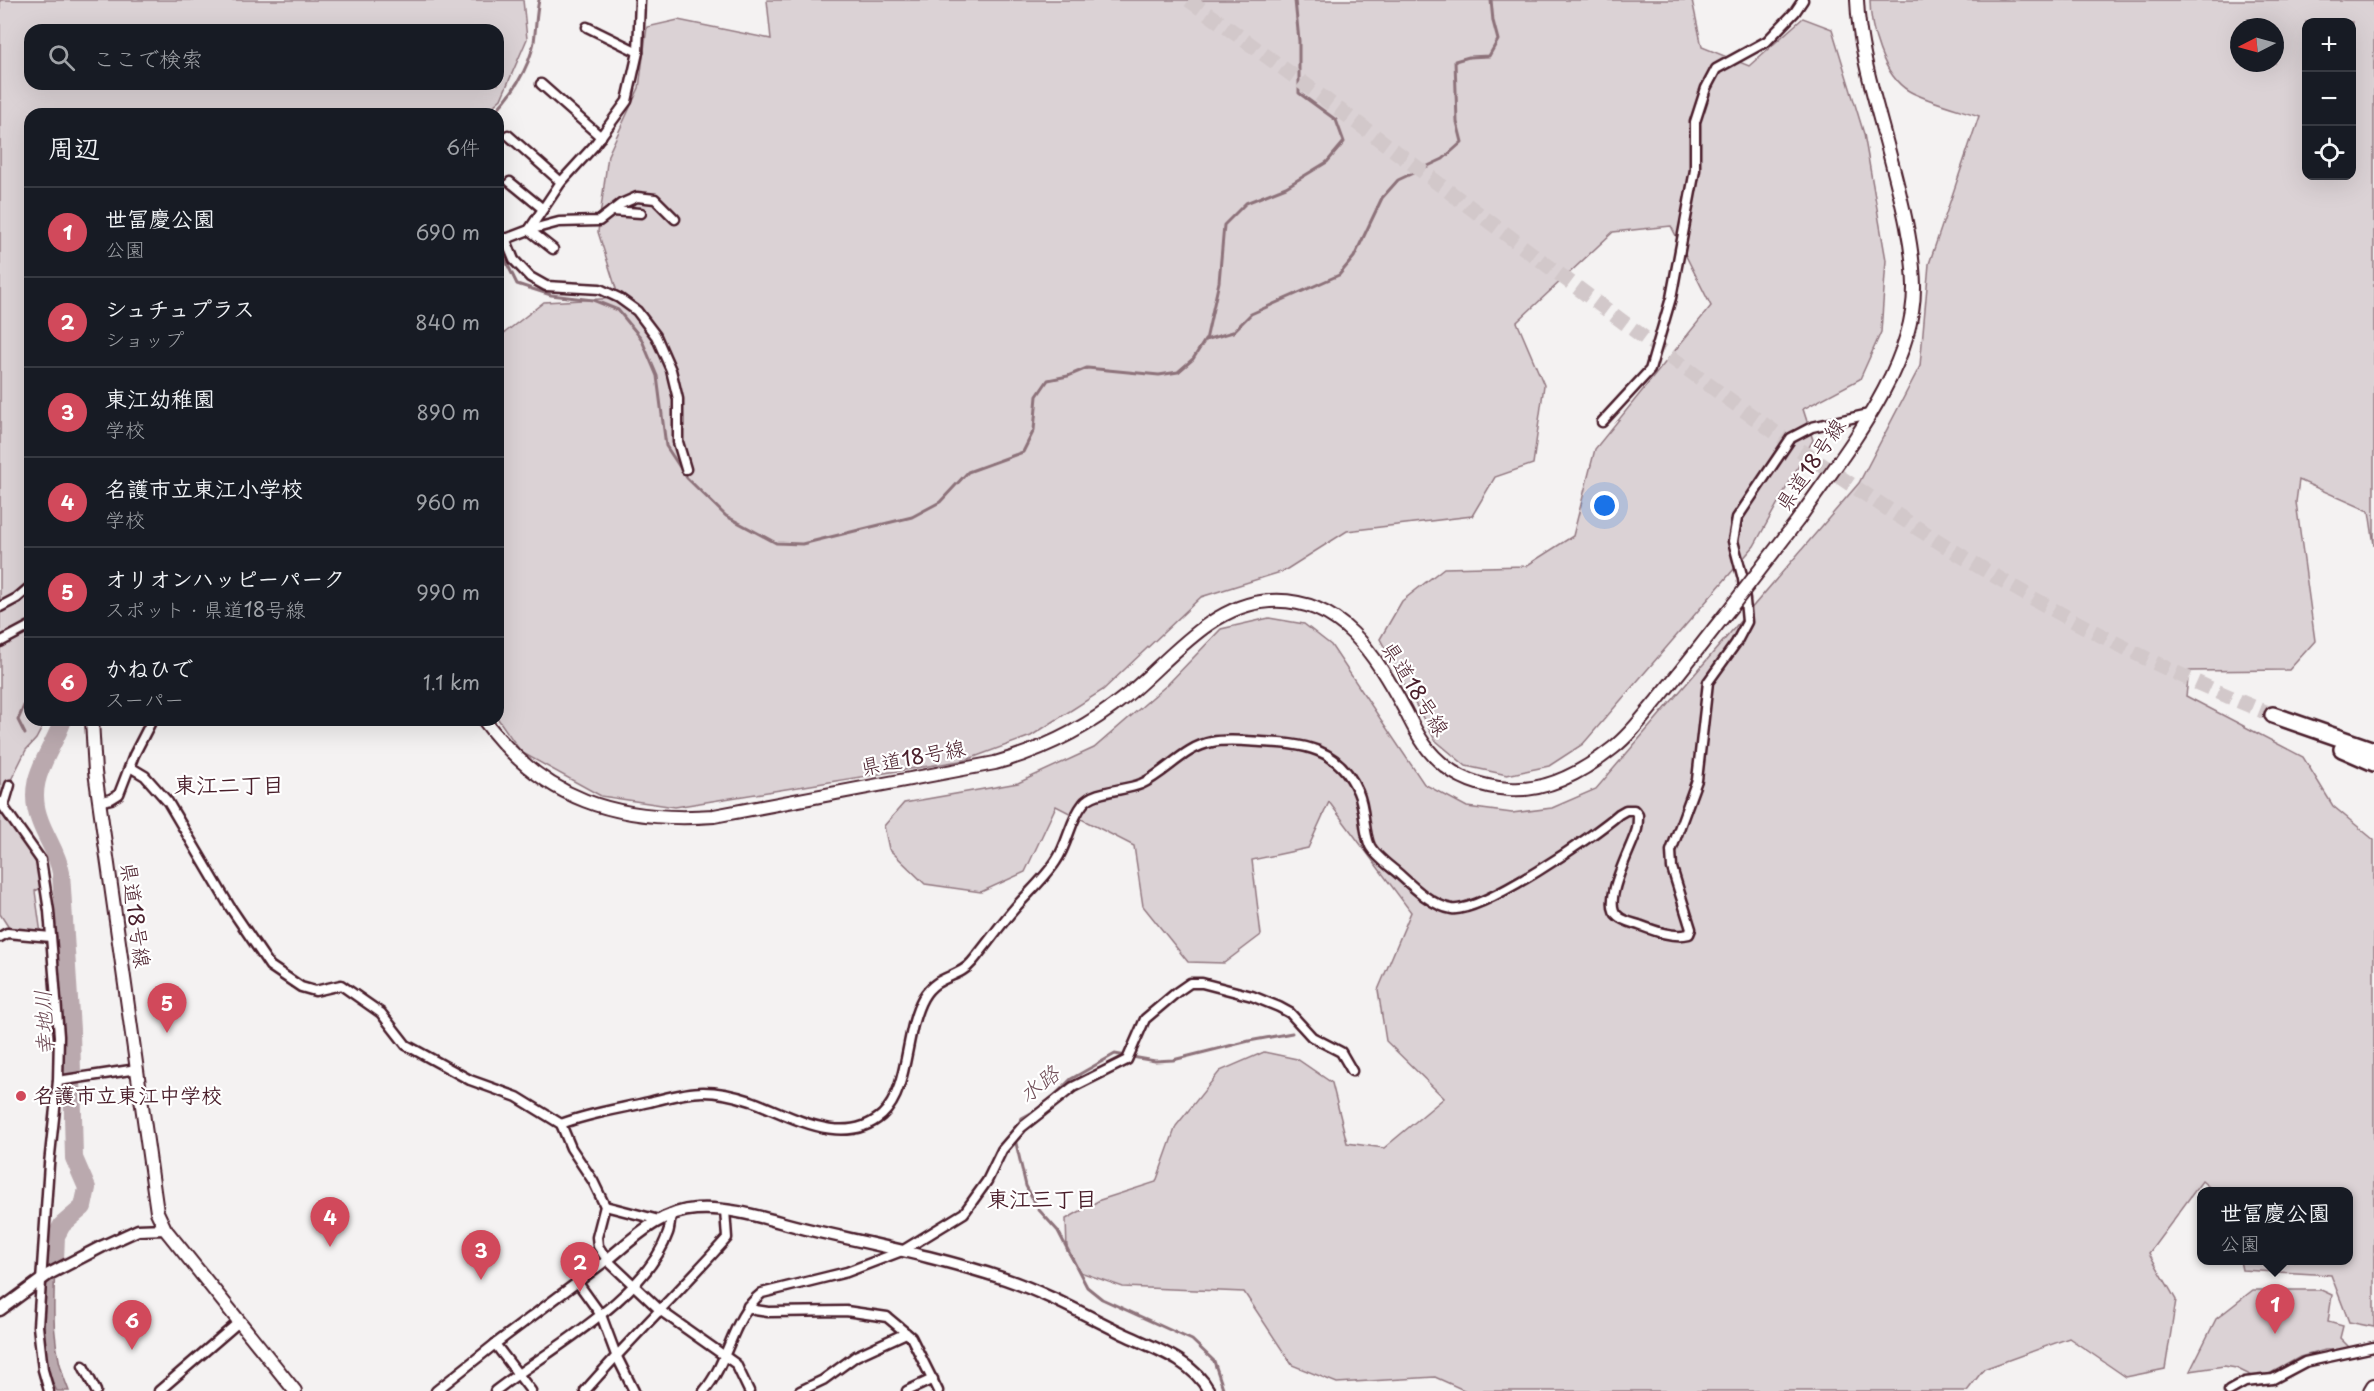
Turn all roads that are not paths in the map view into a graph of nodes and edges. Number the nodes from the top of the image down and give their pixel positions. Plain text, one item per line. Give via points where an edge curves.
1 (640, 0) edge
2 (1803, 0) edge
3 (1857, 0) edge
4 (587, 27) dead end
5 (638, 52) junction
6 (541, 84) dead end
7 (508, 135) dead end
8 (601, 136) junction
9 (510, 182) dead end
10 (561, 182) junction
11 (543, 210) junction
12 (612, 211) junction
13 (641, 213) dead end
14 (675, 219) dead end
15 (529, 230) junction
16 (504, 239) edge
17 (504, 243) edge
18 (553, 249) dead end
19 (1869, 414) junction
20 (1602, 422) dead end
21 (686, 469) dead end
22 (24, 592) edge
23 (0, 607) edge
24 (24, 629) edge
25 (0, 642) edge
26 (2274, 715) tunnel mouth
27 (2292, 723) junction
28 (93, 726) edge
29 (149, 726) edge
30 (489, 726) edge
31 (2374, 750) edge
32 (2374, 763) edge
33 (130, 767) junction
34 (10, 785) dead end
35 (99, 802) junction
36 (2, 803) edge
37 (0, 937) edge
38 (51, 937) junction
39 (137, 1069) junction
40 (1352, 1071) dead end
41 (62, 1080) junction
42 (561, 1124) junction
43 (605, 1206) junction
44 (724, 1210) junction
45 (671, 1214) junction
46 (659, 1220) junction
47 (165, 1228) junction
48 (902, 1251) junction
49 (608, 1260) junction
50 (45, 1277) junction
51 (578, 1282) junction
52 (634, 1285) junction
53 (748, 1306) junction
54 (0, 1310) edge
55 (661, 1311) junction
56 (601, 1315) junction
57 (240, 1321) junction
58 (906, 1333) junction
59 (495, 1344) junction
60 (2374, 1347) edge
61 (616, 1355) junction
62 (725, 1355) junction
63 (83, 1366) dead end
64 (518, 1373) junction
65 (933, 1379) junction
66 (2374, 1386) edge
67 (49, 1391) edge
68 (96, 1391) edge
69 (159, 1391) edge
70 (295, 1391) edge
71 (436, 1391) edge
72 (495, 1391) edge
73 (531, 1391) edge
74 (585, 1391) edge
75 (634, 1391) edge
76 (704, 1391) edge
77 (749, 1391) edge
78 (800, 1391) edge
79 (907, 1391) edge
80 (938, 1391) edge
81 (1209, 1391) edge
82 (2229, 1391) edge
83 (2371, 1391) edge

1 - 5 street
2 - 20 street via 1767,41 1716,69 1706,88 1695,122 1695,170 1671,298 1650,370
3 - 19 main road, 県道18号線 via 1863,47 1904,209 1914,286 1900,356
4 - 5 street
5 - 8 street via 627,101
6 - 8 street
7 - 10 street
8 - 10 street
9 - 11 street
10 - 11 street
11 - 15 street
12 - 13 street
12 - 14 street via 637,197 655,199
12 - 15 street via 599,221 559,222
15 - 16 street
15 - 18 street
17 - 21 street via 530,277 546,286 600,289 637,311 656,336 671,370 678,399 678,442
19 - 30 main road, 県道18号線, bridge via 1798,520 1640,720 1615,747 1578,771 1540,786 1514,789 1482,785 1454,773 1438,761 1417,732 1360,640 1325,612 1287,601 1250,604 1223,615 1124,698 1067,735 1032,751 995,763 726,814 656,818 592,804 539,776 503,745
19 - 42 street via 1812,427 1791,438 1737,518 1733,541 1743,579 1747,622 1707,682 1697,780 1671,851 1672,868 1691,929 1689,934 1672,935 1649,929 1618,917 1615,912 1619,874 1637,829 1638,815 1634,810 1619,814 1578,846 1535,872 1481,901 1455,909 1424,895 1373,850 1358,791 1345,771 1327,756 1304,745 1214,741 1182,756 1148,781 1091,797 1083,804 1058,859 1038,884 972,963 941,979 924,996 909,1036 897,1090 874,1120 863,1126 830,1129 809,1125 748,1100 693,1092
22 - 23 street
24 - 25 street
26 - 27 highway
27 - 31 highway
27 - 32 highway
28 - 35 main road, 県道18号線
29 - 33 street
33 - 35 street via 119,794
33 - 42 street via 145,776 168,802 270,966 301,987 315,991 341,986 381,1013 406,1045 470,1080 517,1097
34 - 36 street
35 - 39 main road, 県道18号線
36 - 38 street via 41,860
37 - 38 street via 7,933
38 - 41 street
39 - 41 street
39 - 47 main road, 県道18号線 via 155,1203
40 - 48 street via 1341,1052 1312,1037 1279,1007 1202,983 1190,984 1145,1019 1127,1060 1073,1087 1022,1127 1002,1150 987,1181 964,1213
41 - 50 street
42 - 43 street
43 - 46 street
43 - 49 street via 597,1237
44 - 45 street via 694,1209
44 - 48 street
44 - 55 street via 727,1238
45 - 46 street
45 - 52 street via 668,1233 651,1266
46 - 49 street
47 - 50 street via 138,1230
47 - 57 main road, 県道18号線
48 - 53 street via 847,1272 762,1293
48 - 81 street via 1026,1286 1179,1361
49 - 51 street
49 - 52 street
50 - 54 street
50 - 67 street via 38,1326
51 - 56 street
51 - 59 street
52 - 55 street
52 - 56 street
53 - 58 street via 768,1312 877,1314
53 - 62 street
55 - 61 street
55 - 62 street
56 - 61 street
56 - 64 street
57 - 69 street
57 - 70 main road, 県道18号線
58 - 65 street
58 - 78 street via 856,1356
59 - 64 street
59 - 71 street
60 - 82 street via 2305,1362 2273,1379 2245,1382
61 - 74 street
61 - 75 street
62 - 76 street via 718,1373
62 - 77 street via 736,1364
63 - 68 street
64 - 72 street
64 - 73 street
65 - 79 street
65 - 80 street
66 - 83 highway

